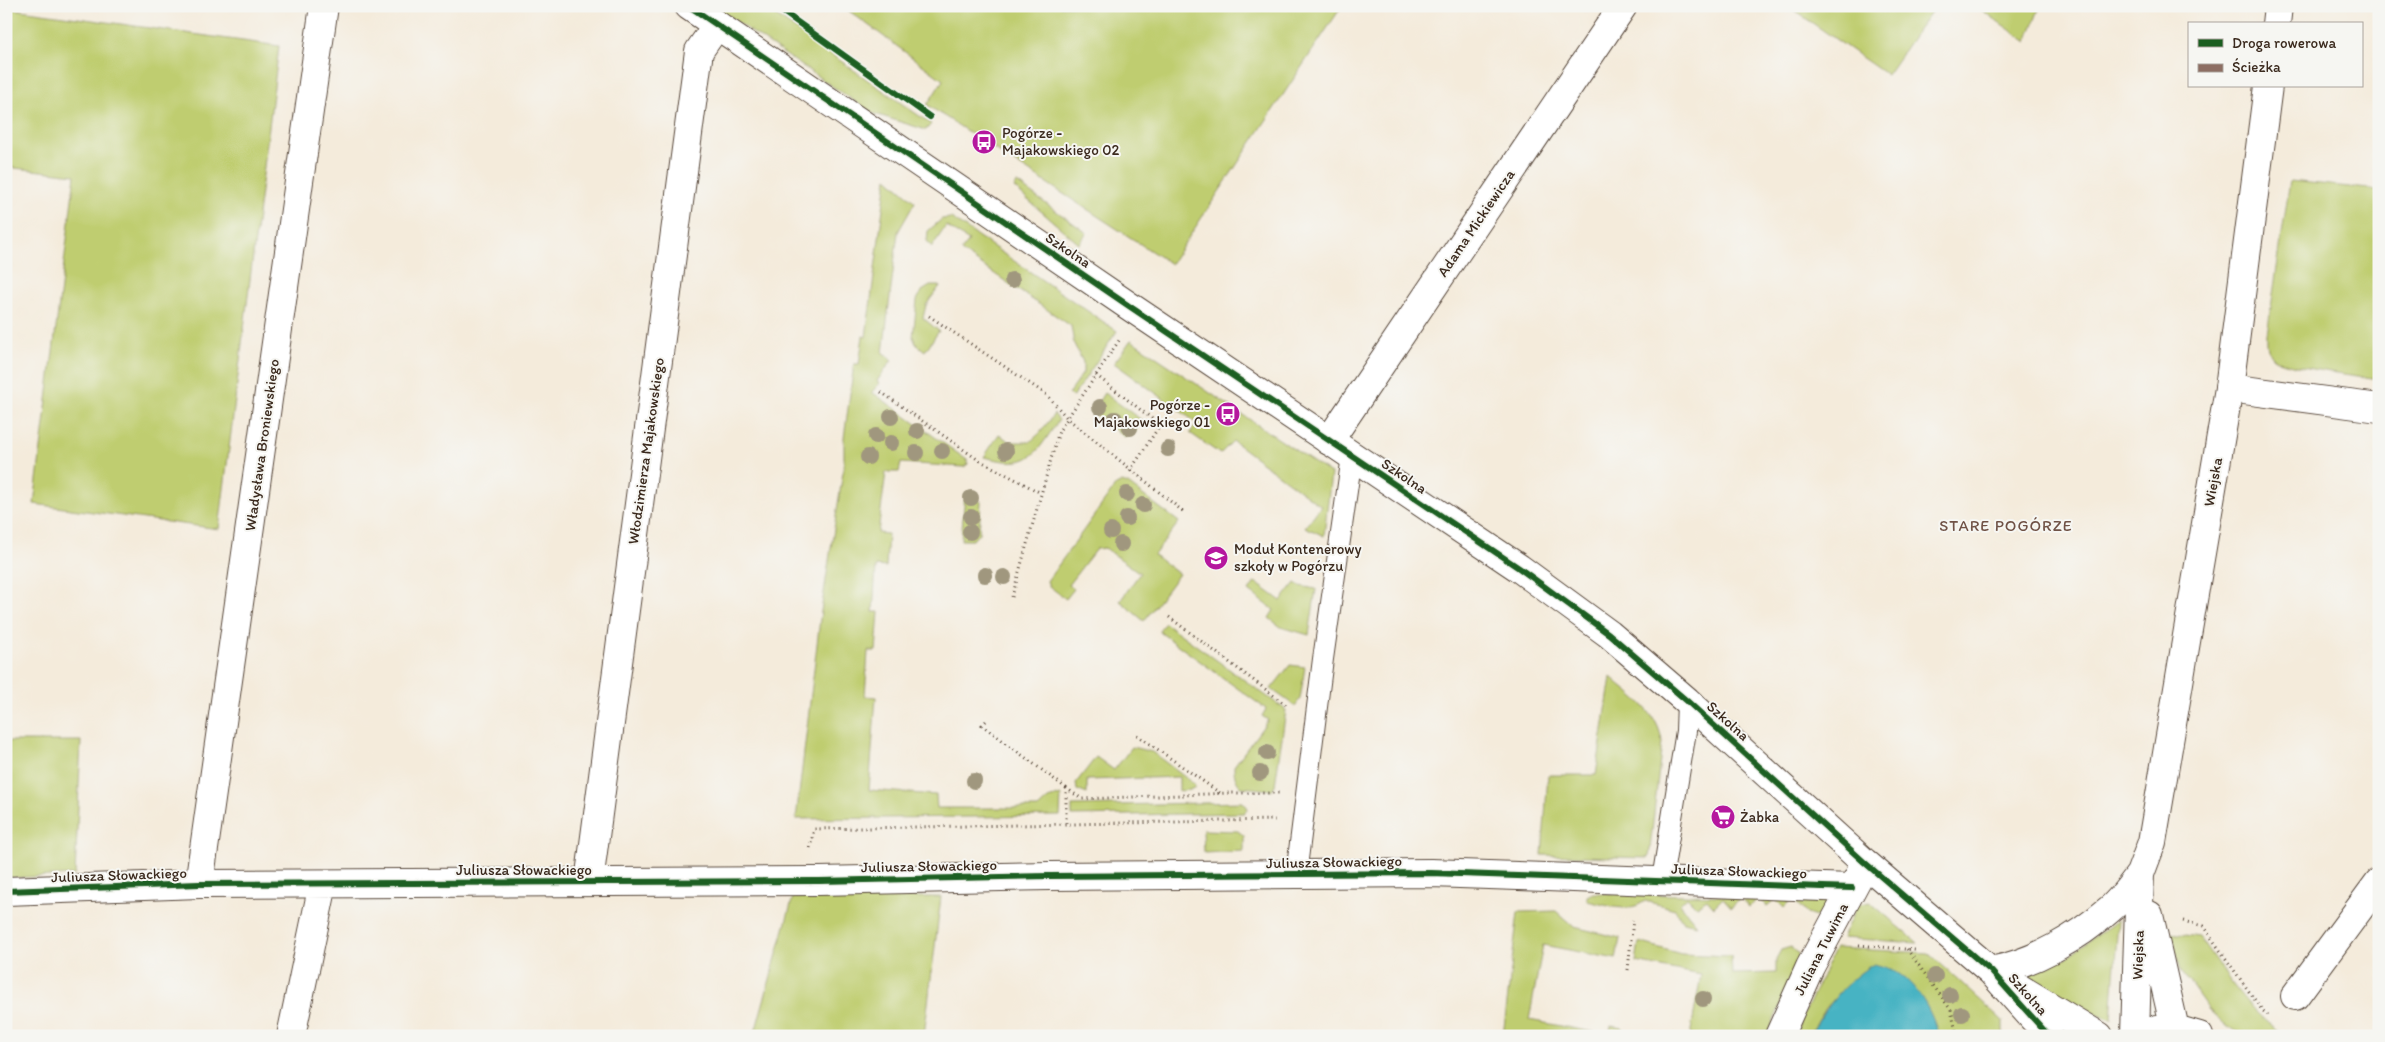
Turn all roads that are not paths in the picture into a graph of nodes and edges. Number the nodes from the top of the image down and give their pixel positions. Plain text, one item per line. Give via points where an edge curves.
1 (324, 6) edge
2 (689, 6) edge
3 (1623, 6) edge
4 (2278, 6) edge
5 (2276, 22) edge
6 (717, 25) junction
7 (2268, 88) edge
8 (2229, 388) junction
9 (2379, 408) edge
10 (1329, 440) junction
11 (1352, 456) junction
12 (1687, 701) junction
13 (1864, 862) junction
14 (2140, 874) junction
15 (1296, 875) junction
16 (1662, 880) junction
17 (589, 882) junction
18 (2379, 882) edge
19 (199, 884) junction
20 (323, 884) junction
21 (1852, 888) junction
22 (6, 891) edge
23 (1991, 971) junction
24 (2295, 996) dead end
25 (2187, 1032) edge
26 (291, 1036) edge
27 (1779, 1036) edge
28 (2048, 1036) edge
29 (2099, 1036) edge
30 (2134, 1036) edge

1 - 19 street, Władysława Broniewskiego
2 - 6 street, Szkolna
3 - 10 street, Adama Mickiewicza
4 - 5 street
6 - 10 street, Szkolna
6 - 17 street, Włodzimierza Majakowskiego via 698,51
7 - 8 street, Wiejska
8 - 9 street
8 - 14 street, Wiejska via 2152,842
10 - 11 street, Szkolna
11 - 12 street, Szkolna via 1609,634
11 - 15 lane
12 - 13 street, Szkolna
12 - 16 lane via 1686,731
13 - 21 street, Juliana Tuwima
13 - 23 street, Szkolna
14 - 23 street, Szkolna via 2111,908 2089,925 2040,955 2015,966
14 - 25 street, Wiejska
14 - 30 street, Wiejska
15 - 16 street, Juliusza Słowackiego via 1431,873
15 - 17 street, Juliusza Słowackiego
16 - 21 street, Juliusza Słowackiego
17 - 20 street, Juliusza Słowackiego
18 - 24 street
19 - 20 street, Juliusza Słowackiego
19 - 22 street, Juliusza Słowackiego
20 - 26 street
21 - 27 street, Juliana Tuwima
23 - 28 street, Szkolna
23 - 29 street, Szkolna
25 - 30 street via 2161,1029

